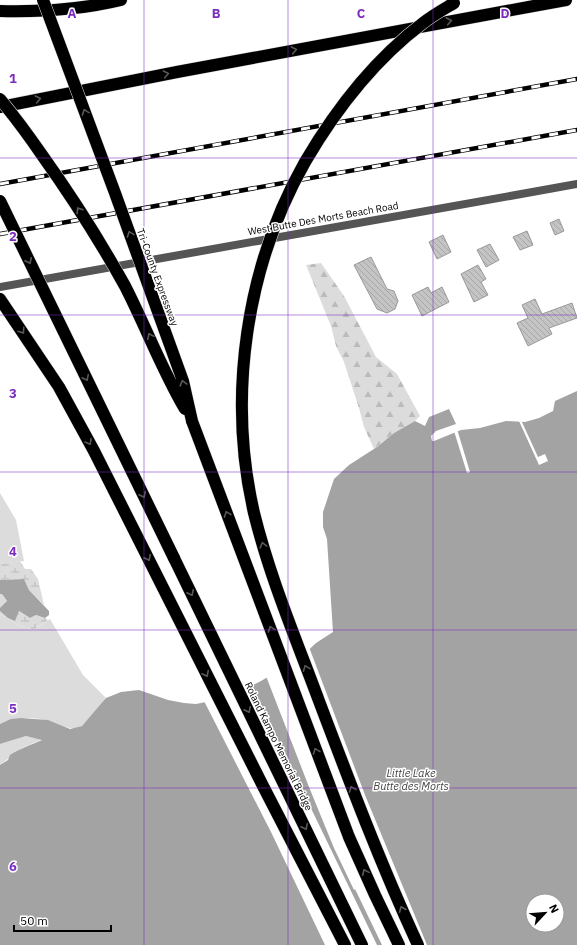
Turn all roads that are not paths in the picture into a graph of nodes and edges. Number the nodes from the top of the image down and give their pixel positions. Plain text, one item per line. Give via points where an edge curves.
1 (42, 0) edge
2 (121, 0) edge
3 (566, 0) edge
4 (457, 1) edge
5 (0, 11) edge
6 (0, 99) edge
7 (0, 107) edge
8 (577, 184) edge
9 (0, 201) edge
10 (0, 286) edge
11 (0, 299) edge
12 (192, 421) junction
13 (345, 945) edge
14 (362, 945) edge
15 (399, 945) edge
16 (418, 945) edge

12 -> 1 highway, Tri-County Expressway, bridge via 183,381
2 - 5 highway via 59,11
7 -> 3 highway
16 -> 4 highway, bridge via 358,803 264,551 246,466 242,414 243,375 246,336 268,245 282,207 322,133 361,82 401,42 424,22
12 -> 6 highway, bridge via 125,286 98,240 63,184
8 - 10 street, West Butte Des Morts Beach Road
9 -> 14 highway, Roland Kampo Memorial Bridge, bridge
11 -> 13 highway via 59,387 94,451
15 -> 12 highway, Tri-County Expressway via 350,837

